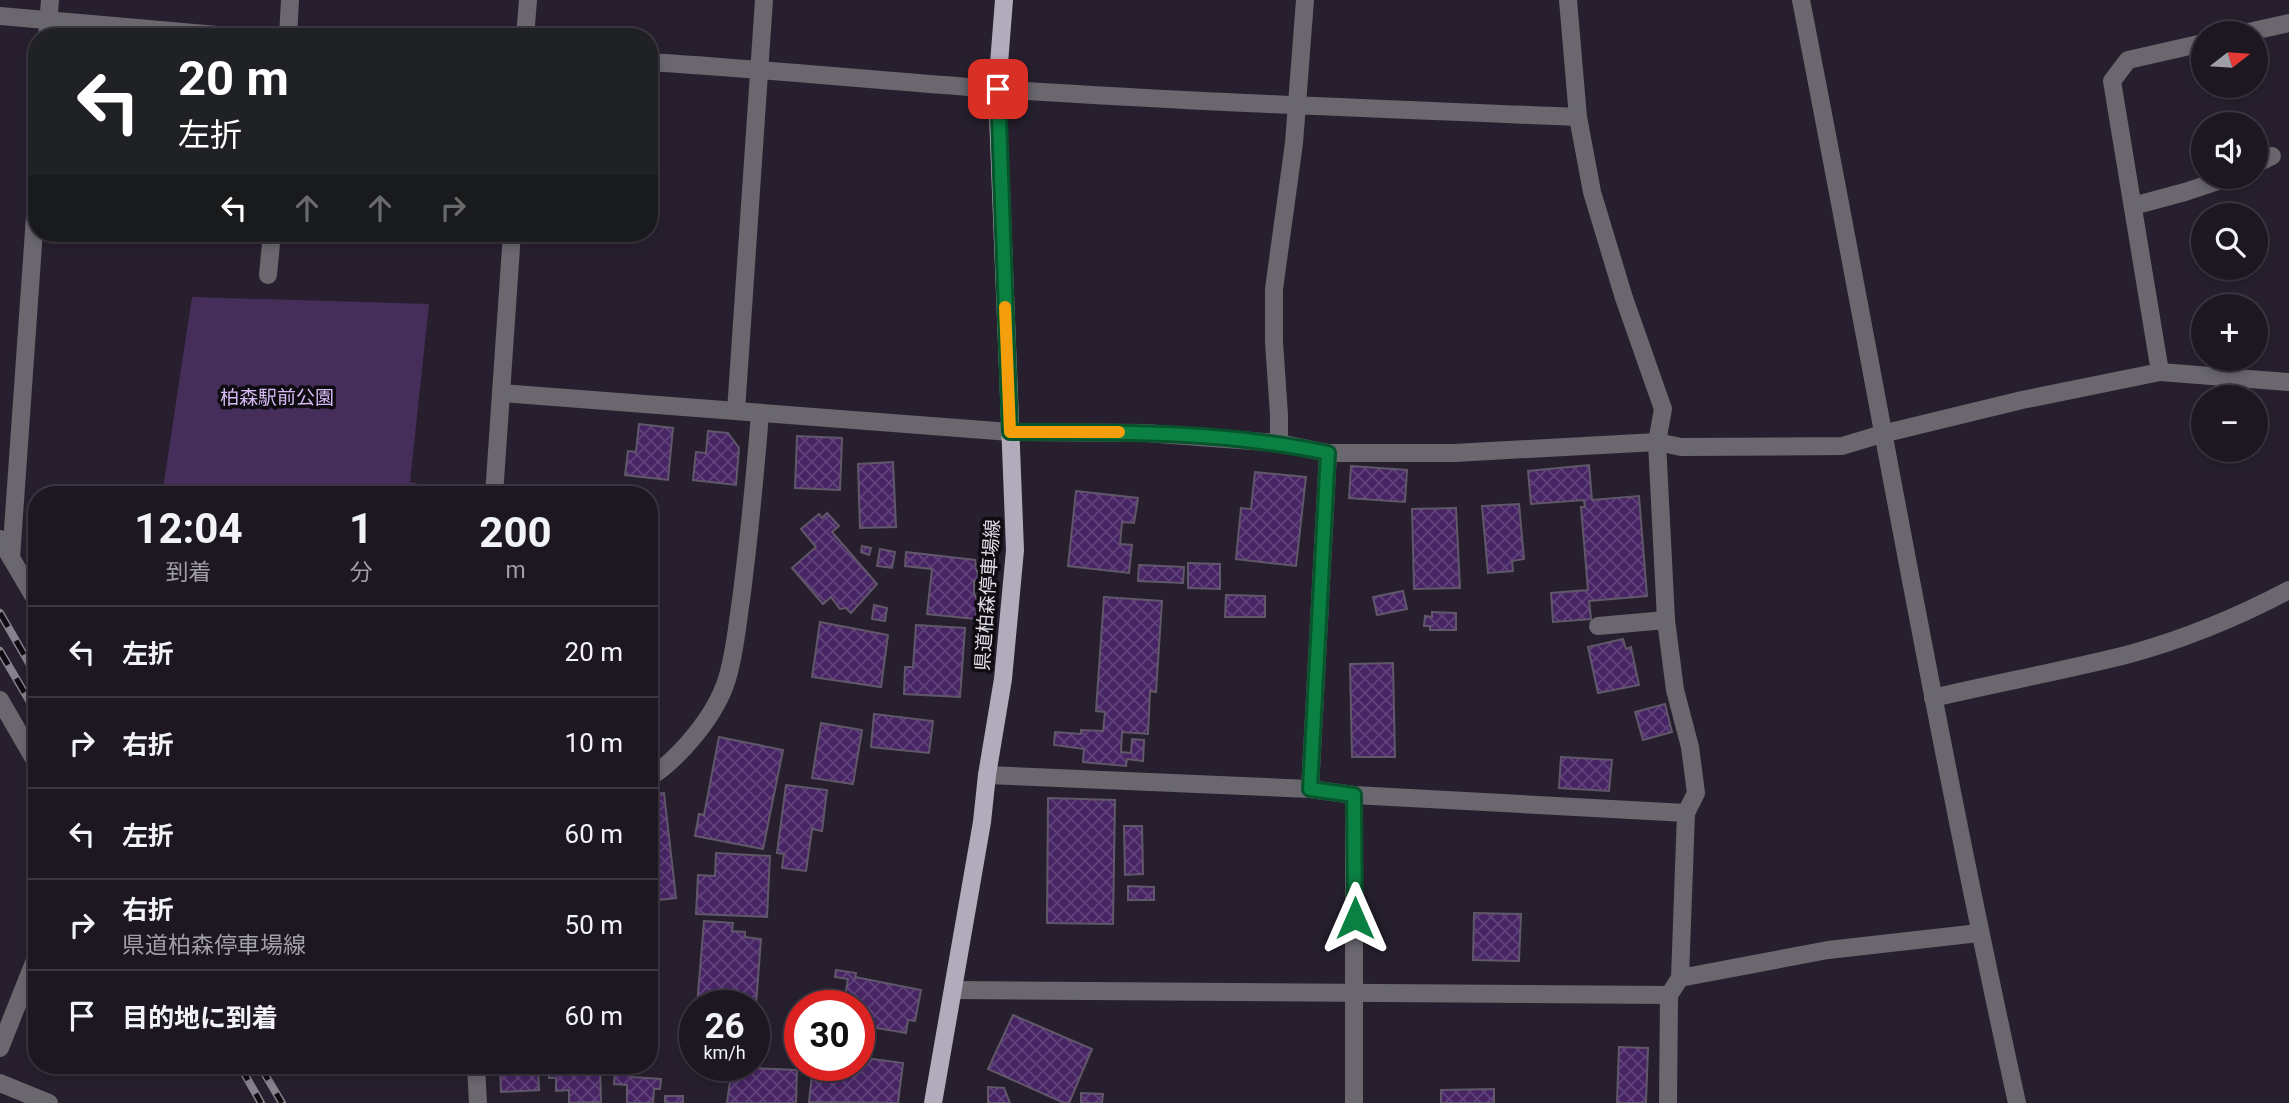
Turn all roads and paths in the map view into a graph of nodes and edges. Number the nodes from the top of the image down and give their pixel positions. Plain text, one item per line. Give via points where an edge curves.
1 (50, 0) edge
2 (290, 0) edge
3 (528, 0) edge
4 (764, 0) edge
5 (1004, 0) edge
6 (1305, 0) edge
7 (1568, 0) edge
8 (1801, 0) edge
9 (0, 16) edge
10 (2289, 23) edge
11 (48, 28) edge
12 (288, 28) edge
13 (526, 28) edge
14 (2268, 28) edge
15 (2191, 46) edge
16 (658, 63) edge
17 (759, 69) junction
18 (998, 89) junction
19 (1298, 105) junction
20 (1578, 117) junction
21 (2194, 189) edge
22 (2133, 206) junction
23 (33, 242) edge
24 (271, 242) edge
25 (511, 242) edge
26 (268, 275) dead end
27 (2160, 372) junction
28 (2289, 382) edge
29 (501, 393) junction
30 (736, 411) junction
31 (760, 414) junction
32 (1010, 432) junction
33 (1882, 434) junction
34 (1657, 442) junction
35 (1279, 443) junction
36 (1328, 453) junction
37 (495, 486) edge
38 (0, 539) edge
39 (11, 558) junction
40 (28, 587) edge
41 (2289, 590) edge
42 (1666, 620) junction
43 (1598, 626) dead end
44 (1933, 698) junction
45 (0, 700) edge
46 (28, 748) edge
47 (658, 772) edge
48 (988, 775) junction
49 (1310, 789) junction
50 (1354, 795) junction
51 (1686, 813) junction
52 (1979, 933) junction
53 (28, 978) edge
54 (1680, 978) junction
55 (953, 990) junction
56 (1355, 993) junction
57 (1669, 995) junction
58 (0, 1048) edge
59 (476, 1074) edge
60 (0, 1083) edge
61 (45, 1102) edge
62 (478, 1103) edge
63 (933, 1103) edge
64 (1354, 1103) edge
65 (1668, 1103) edge
66 (2017, 1103) edge

1 - 11 street
2 - 12 street
3 - 13 street
4 - 17 street
5 - 18 main road, 県道柏森停車場線
6 - 19 street
7 - 20 street
8 - 33 street
9 - 11 street
10 - 14 street
15 - 22 street via 2128,60 2112,81
16 - 17 street
17 - 18 street
17 - 30 street
18 - 19 street
18 - 32 main road, 県道柏森停車場線
19 - 20 street
19 - 35 street via 1273,289
20 - 34 street via 1591,192 1662,409
21 - 22 street
22 - 27 street
23 - 39 street
24 - 26 street
25 - 29 street
27 - 28 street
27 - 33 street
29 - 30 street
29 - 37 street
30 - 31 street
31 - 32 street
31 - 47 street via 751,521 727,679 694,737
32 - 35 street via 1145,433
32 - 48 main road, 県道柏森停車場線 via 1015,550
33 - 34 street via 1842,446 1681,447
33 - 44 street
34 - 36 street via 1454,453
34 - 42 street
35 - 36 street
36 - 49 street
38 - 39 street
39 - 40 street
41 - 44 street via 2167,642
42 - 43 street
42 - 51 street via 1696,793
44 - 52 street
45 - 46 street
48 - 49 street
48 - 55 main road, 県道柏森停車場線
49 - 50 street
50 - 51 street
50 - 56 street
51 - 54 street
52 - 54 street via 1828,950
52 - 66 street
53 - 58 street
54 - 57 street
55 - 56 street
55 - 63 main road, 県道柏森停車場線
56 - 57 street
56 - 64 street
57 - 65 street
59 - 62 street
60 - 61 street

